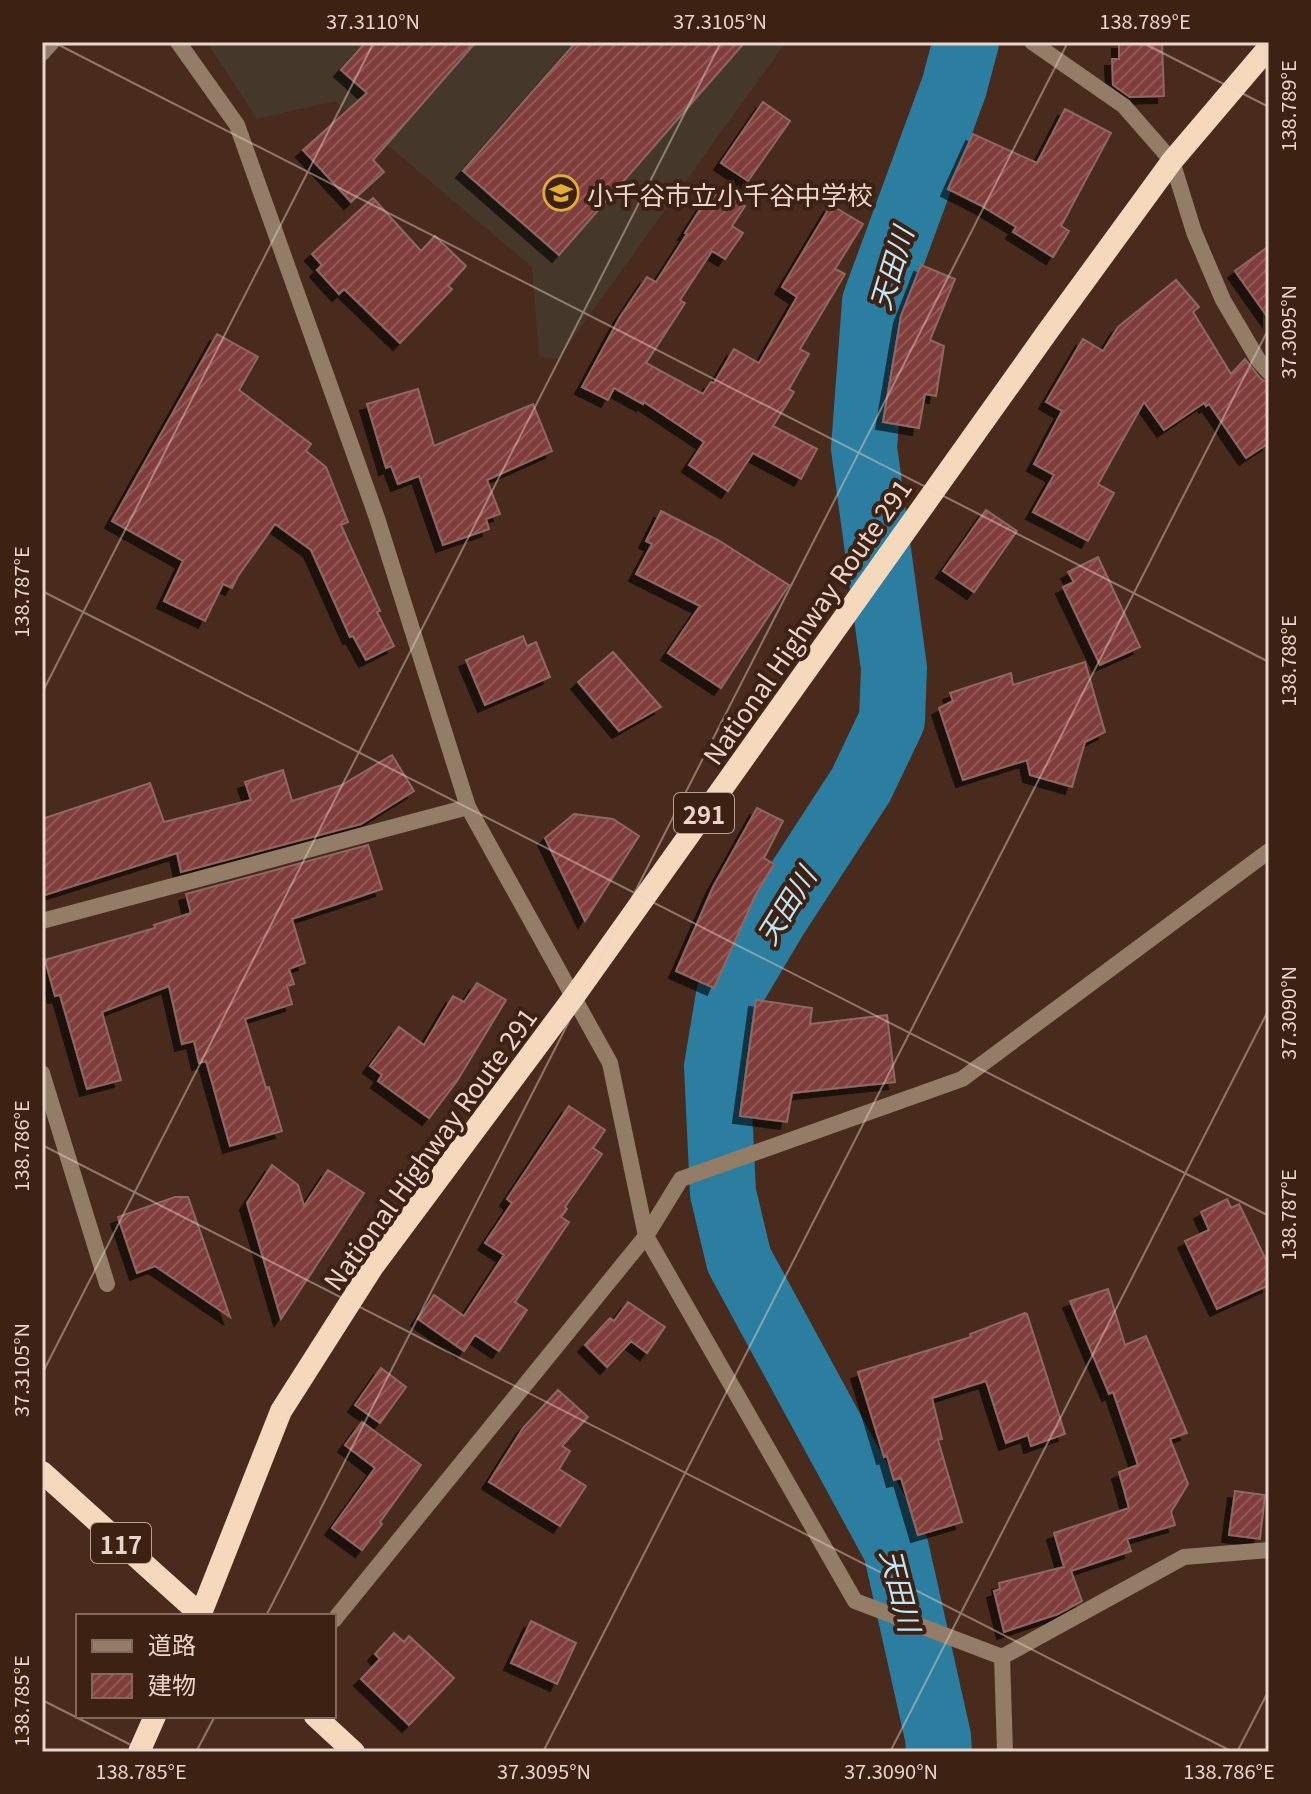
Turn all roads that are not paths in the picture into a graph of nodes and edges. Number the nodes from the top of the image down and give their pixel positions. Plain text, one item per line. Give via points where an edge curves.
1 (52, 42) edge
2 (178, 42) edge
3 (1032, 42) edge
4 (1269, 47) edge
5 (42, 53) edge
6 (1172, 161) junction
7 (1269, 372) edge
8 (468, 807) junction
9 (1269, 851) edge
10 (42, 921) edge
11 (573, 998) junction
12 (42, 1073) edge
13 (646, 1236) junction
14 (107, 1284) dead end
15 (42, 1472) edge
16 (1269, 1550) edge
17 (199, 1614) edge
18 (202, 1614) edge
19 (336, 1618) edge
20 (1002, 1657) junction
21 (154, 1718) edge
22 (317, 1718) edge
23 (139, 1752) edge
24 (354, 1752) edge
25 (1005, 1752) edge

1 - 5 street
2 - 8 street via 237,125 377,518
3 - 6 street via 1124,106
4 - 6 highway, National Highway Route 291 / 291
6 - 7 street via 1223,300
6 - 11 highway, National Highway Route 291 / 291
8 - 10 street
8 - 11 street
9 - 13 street via 962,1079 681,1179
11 - 13 street via 610,1063
11 - 18 highway, National Highway Route 291 / 291 via 372,1268 281,1411
12 - 14 street
13 - 19 street
13 - 20 street via 855,1601
15 - 17 highway, 117
16 - 20 street via 1184,1557
20 - 25 street
21 - 23 highway
22 - 24 highway

